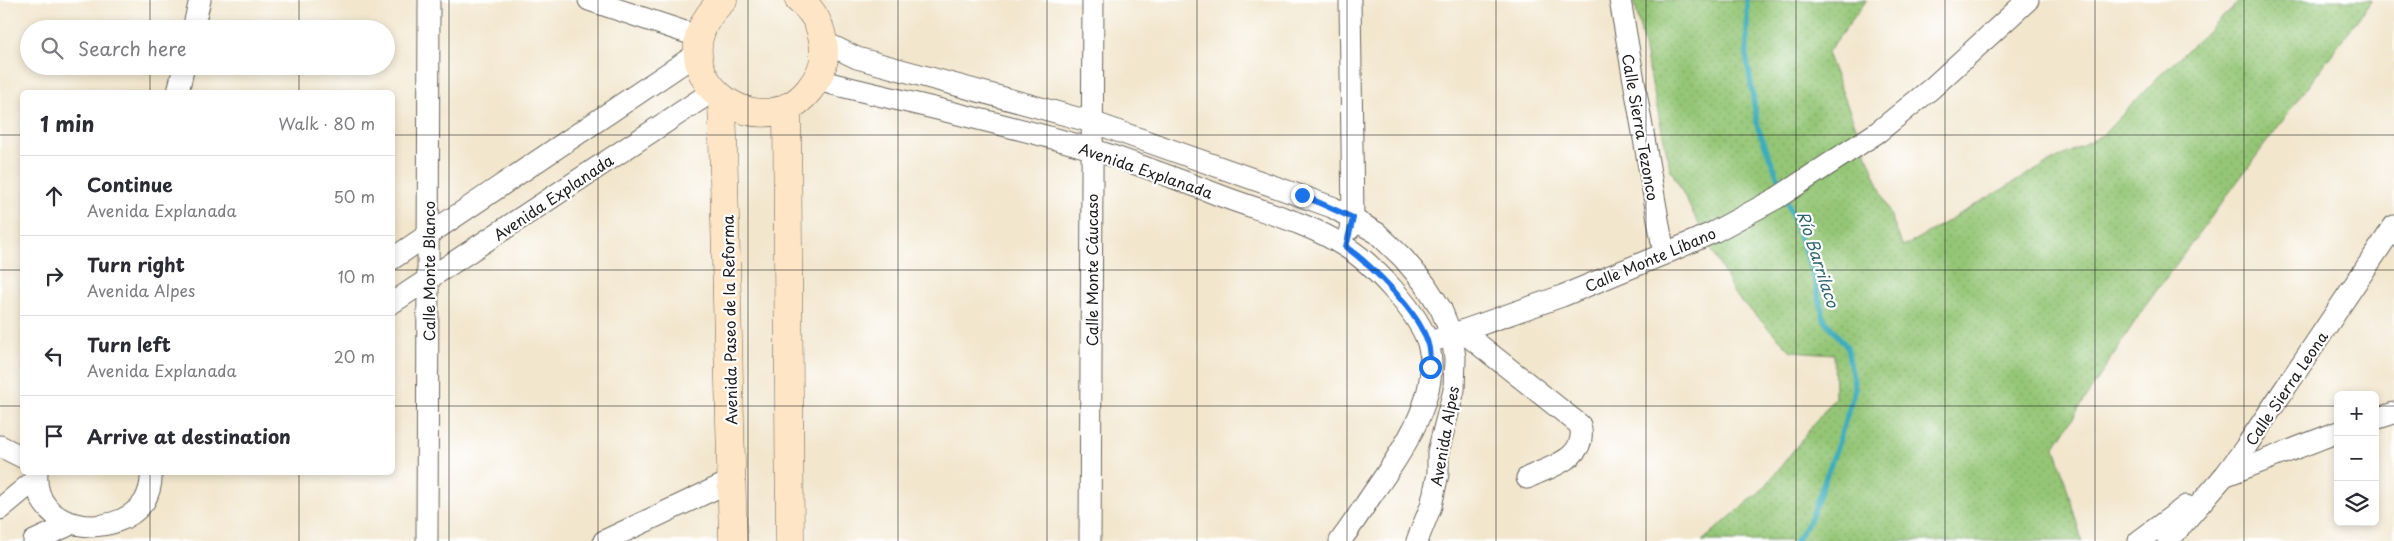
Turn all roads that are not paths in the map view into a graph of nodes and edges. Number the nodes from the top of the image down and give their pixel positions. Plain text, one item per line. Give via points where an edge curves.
1 (200, 0) edge
2 (429, 0) edge
3 (589, 0) edge
4 (723, 0) edge
5 (799, 0) edge
6 (1093, 0) edge
7 (1350, 0) edge
8 (1620, 0) edge
9 (2028, 0) edge
10 (195, 20) edge
11 (824, 42) junction
12 (699, 45) junction
13 (182, 75) edge
14 (817, 80) junction
15 (178, 90) edge
16 (718, 95) junction
17 (787, 107) junction
18 (1092, 122) junction
19 (1091, 149) junction
20 (1353, 218) junction
21 (2394, 226) edge
22 (428, 236) junction
23 (1346, 247) junction
24 (1664, 254) junction
25 (395, 257) edge
26 (428, 280) junction
27 (395, 301) edge
28 (1458, 334) junction
29 (1428, 342) junction
30 (2394, 413) edge
31 (2379, 418) edge
32 (2334, 434) edge
33 (1410, 436) junction
34 (0, 446) edge
35 (1438, 452) junction
36 (20, 456) edge
37 (151, 475) edge
38 (2225, 475) junction
39 (37, 476) edge
40 (1527, 478) dead end
41 (733, 480) junction
42 (0, 510) edge
43 (71, 532) edge
44 (34, 541) edge
45 (428, 541) edge
46 (604, 541) edge
47 (733, 541) edge
48 (790, 541) edge
49 (1090, 541) edge
50 (1340, 541) edge
51 (1417, 541) edge
52 (2139, 541) edge
53 (2168, 541) edge

1 - 10 street
2 - 22 street, Calle Monte Blanco
3 - 12 street
4 - 12 main road via 705,21
5 - 11 main road via 819,23
6 - 18 street, Calle Monte Cáucaso
7 - 20 street
8 - 24 street, Calle Sierra Tezonco
9 - 24 street, Calle Monte Líbano via 1932,88 1878,132 1777,198
11 - 14 main road via 824,62
11 - 18 street, Avenida Explanada via 857,58
12 - 16 main road via 703,73
12 - 22 street
13 - 15 street
14 - 17 main road via 804,96
14 - 19 street, Avenida Explanada
16 - 17 main road via 742,110 765,112
16 - 26 street, Avenida Explanada
16 - 41 main road, Avenida Paseo de la Reforma
17 - 48 main road
18 - 19 street, Calle Monte Cáucaso
18 - 20 street, Avenida Explanada via 1302,195
19 - 23 street, Avenida Explanada via 1296,223
19 - 49 street, Calle Monte Cáucaso
20 - 23 street
20 - 28 street, Avenida Alpes via 1377,233 1404,258
21 - 38 street, Calle Sierra Leona
22 - 25 street
22 - 26 street, Calle Monte Blanco
23 - 29 street, Avenida Explanada via 1367,262 1389,285
24 - 28 street, Calle Monte Líbano
26 - 27 street, Avenida Explanada
26 - 45 street, Calle Monte Blanco
28 - 29 street, Calle Monte Líbano
28 - 35 street, Avenida Alpes via 1454,390
28 - 40 street via 1580,425 1583,436 1575,454
29 - 33 street via 1427,392
30 - 31 street
32 - 38 street
33 - 35 street via 1431,445
33 - 50 street
34 - 36 street
35 - 51 street, Avenida Alpes via 1438,474 1431,506
37 - 43 street via 148,495 139,511 126,523 110,530
38 - 52 street
38 - 53 street, Calle Sierra Leona
39 - 42 street
39 - 43 street via 40,495 48,510
41 - 46 street
41 - 47 main road, Avenida Paseo de la Reforma
43 - 44 street

